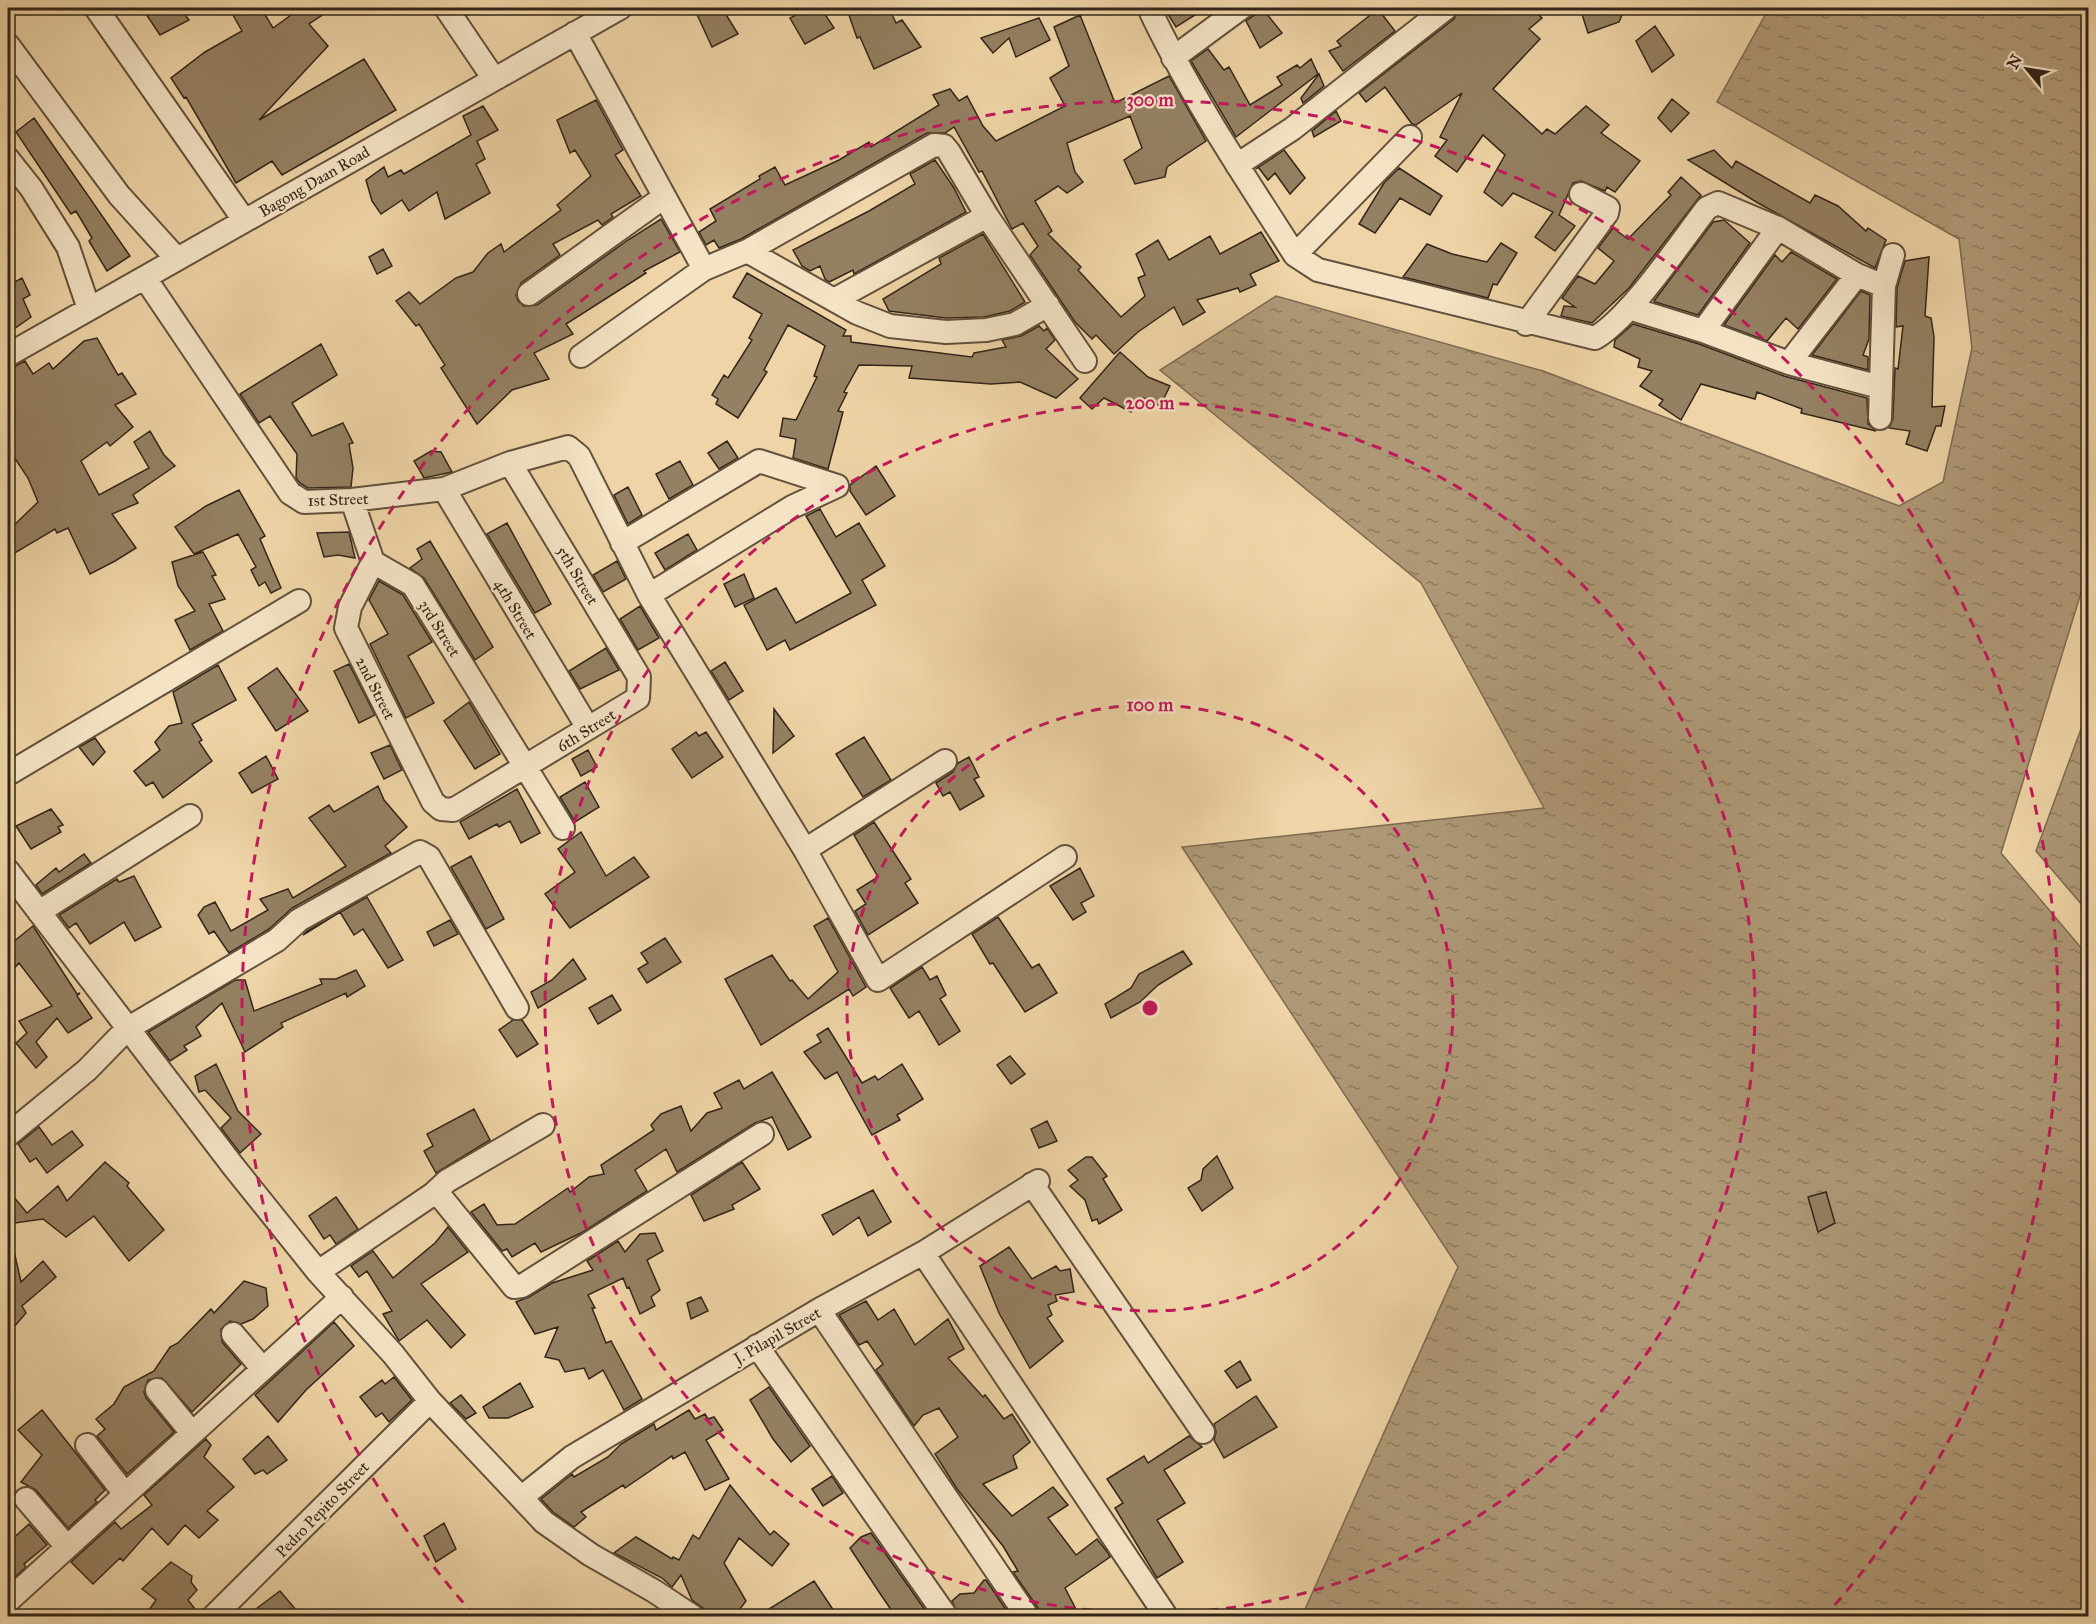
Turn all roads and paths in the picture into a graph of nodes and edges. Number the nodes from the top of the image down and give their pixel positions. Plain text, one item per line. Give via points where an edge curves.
1 (96, 8) edge
2 (446, 8) edge
3 (620, 8) edge
4 (1149, 8) edge
5 (1241, 8) edge
6 (1446, 8) edge
7 (575, 33) junction
8 (8, 45) edge
9 (1173, 58) junction
10 (494, 79) junction
11 (1410, 137) dead end
12 (8, 159) edge
13 (1237, 165) junction
14 (1581, 194) dead end
15 (664, 197) junction
16 (987, 216) junction
17 (244, 220) junction
18 (1778, 228) junction
19 (747, 251) junction
20 (1295, 255) junction
21 (1893, 255) dead end
22 (176, 258) junction
23 (704, 269) junction
24 (1857, 275) junction
25 (145, 278) junction
26 (1884, 286) junction
27 (529, 294) dead end
28 (834, 300) junction
29 (1048, 305) junction
30 (1629, 308) junction
31 (89, 309) junction
32 (1526, 324) junction
33 (1703, 331) junction
34 (8, 354) edge
35 (581, 356) dead end
36 (1085, 361) dead end
37 (1789, 363) junction
38 (1880, 387) junction
39 (1880, 418) dead end
40 (510, 463) junction
41 (444, 489) junction
42 (352, 500) junction
43 (622, 543) junction
44 (373, 562) junction
45 (650, 595) junction
46 (299, 601) dead end
47 (640, 689) joint
48 (588, 728) junction
49 (945, 761) dead end
50 (525, 767) junction
51 (8, 774) edge
52 (441, 809) joint
53 (190, 816) dead end
54 (563, 828) dead end
55 (805, 850) junction
56 (1065, 856) dead end
57 (8, 871) edge
58 (39, 912) junction
59 (517, 1008) dead end
60 (128, 1029) junction
61 (543, 1125) dead end
62 (762, 1134) dead end
63 (8, 1135) edge
64 (433, 1194) junction
65 (923, 1253) junction
66 (318, 1272) junction
67 (342, 1297) junction
68 (819, 1310) junction
69 (232, 1334) dead end
70 (757, 1346) junction
71 (263, 1369) junction
72 (157, 1390) dead end
73 (430, 1401) junction
74 (1203, 1432) dead end
75 (192, 1433) junction
76 (87, 1445) dead end
77 (125, 1494) junction
78 (522, 1497) junction
79 (26, 1499) dead end
80 (67, 1547) junction
81 (8, 1601) edge
82 (214, 1617) edge
83 (692, 1617) edge
84 (946, 1617) edge
85 (1027, 1617) edge
86 (1166, 1617) edge

1 - 17 street
2 - 10 street
3 - 7 street, Bagong Daan Road
4 - 9 street
5 - 9 street
6 - 13 street via 1292,129
7 - 10 street, Bagong Daan Road
7 - 15 street
8 - 22 street via 119,195
9 - 13 street
10 - 17 street, Bagong Daan Road
11 - 20 street
12 - 31 street via 68,247
13 - 20 street
14 - 32 street via 1604,204 1607,213
15 - 23 street
15 - 27 street
16 - 19 street via 949,152 944,146 934,145
16 - 28 street
16 - 29 street
17 - 22 street, Bagong Daan Road
18 - 24 street
18 - 30 street via 1718,203 1710,205
18 - 33 street
19 - 23 street
19 - 28 street
20 - 32 street via 1318,270
21 - 26 street
22 - 25 street, Bagong Daan Road
23 - 35 street
24 - 26 street
24 - 37 street
25 - 31 street, Bagong Daan Road
25 - 42 street, 1st Street via 290,493 304,502
26 - 38 street
28 - 29 street via 890,326 946,332 1015,324
29 - 36 street
30 - 32 street via 1595,339
30 - 33 street
31 - 34 street, Bagong Daan Road
33 - 37 street
37 - 38 street
38 - 39 street
40 - 41 street, 1st Street
40 - 43 street, 1st Street via 567,447 579,456
40 - 47 street, 5th Street via 639,677
41 - 42 street, 1st Street
41 - 48 street, 4th Street
42 - 44 street
43 - 45 street
43 - 45 street via 759,461 837,486 792,507
44 - 50 street, 3rd Street via 413,585
44 - 52 street, 2nd Street via 350,607 346,628 433,802
45 - 55 street
46 - 51 street
47 - 48 street, 6th Street via 638,698
48 - 50 street, 6th Street
49 - 55 street
50 - 52 street, 6th Street via 453,810
50 - 54 street
53 - 58 street
55 - 56 street via 878,980
57 - 58 street
58 - 60 street
59 - 60 street via 429,857 420,852 299,920 277,940
60 - 63 street via 87,1070
60 - 66 street
61 - 64 street via 447,1181
62 - 64 street via 514,1287 441,1197
64 - 66 street
65 - 68 street, J. Pilapil Street
65 - 74 street, J. Pilapil Street via 1035,1182
65 - 86 street
66 - 67 street
67 - 71 street
67 - 73 street
68 - 70 street, J. Pilapil Street
68 - 85 street
69 - 71 street
70 - 78 street, J. Pilapil Street via 572,1457
70 - 84 street
71 - 75 street
72 - 75 street
73 - 78 street
73 - 82 street, Pedro Pepito Street
75 - 77 street
76 - 77 street
77 - 80 street
78 - 83 street via 565,1538
79 - 80 street
80 - 81 street

